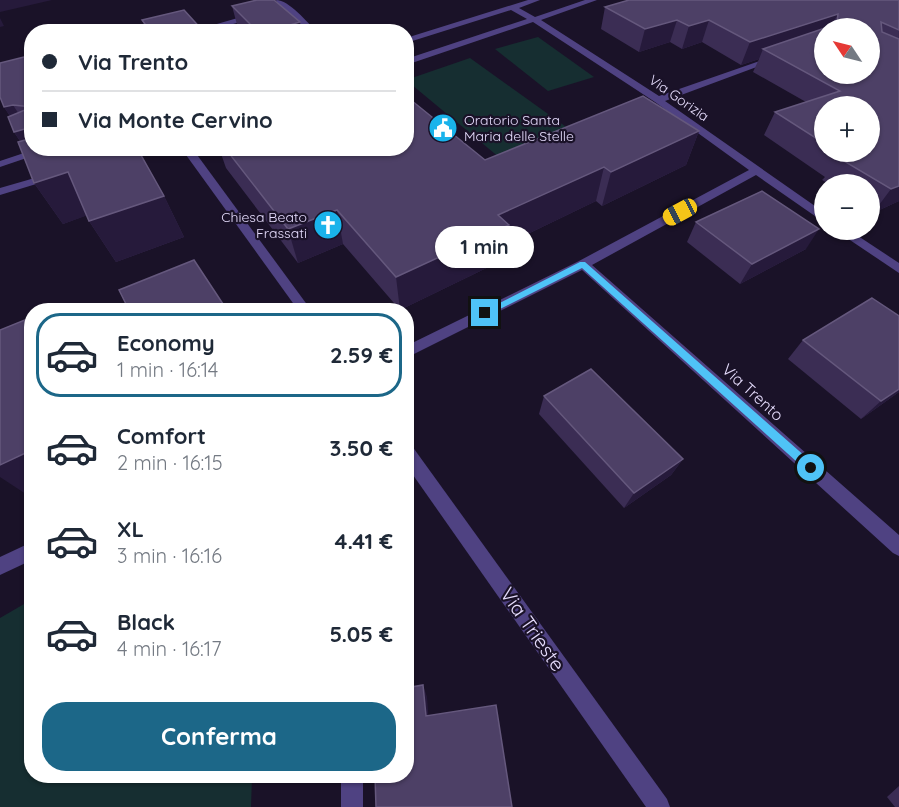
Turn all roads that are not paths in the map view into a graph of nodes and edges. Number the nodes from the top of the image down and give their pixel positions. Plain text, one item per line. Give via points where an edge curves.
1 (277, 0) edge
2 (536, 0) edge
3 (593, 0) edge
4 (285, 7) junction
5 (513, 8) junction
6 (535, 20) junction
7 (222, 24) edge
8 (304, 24) edge
9 (414, 38) edge
10 (789, 54) edge
11 (414, 59) edge
12 (658, 100) junction
13 (26, 156) edge
14 (117, 156) edge
15 (192, 156) edge
16 (107, 159) edge
17 (0, 164) edge
18 (756, 171) junction
19 (64, 172) edge
20 (0, 192) edge
21 (814, 211) edge
22 (856, 240) edge
23 (583, 264) junction
24 (899, 269) edge
25 (300, 303) edge
26 (414, 349) edge
27 (414, 462) edge
28 (899, 547) edge
29 (24, 554) edge
30 (0, 566) edge
31 (352, 783) edge
32 (352, 807) edge
33 (659, 807) edge

1 - 4 street
2 - 5 street
3 - 6 street
4 - 7 street
4 - 8 street
5 - 6 street, Via Gorizia
5 - 9 street
6 - 11 street
6 - 12 street, Via Gorizia
10 - 12 street
12 - 18 street, Via Gorizia
13 - 17 street
14 - 16 street
15 - 25 street
18 - 21 street, Via Gorizia
18 - 23 street
19 - 20 street
22 - 24 street
23 - 26 street
23 - 28 street, Via Trento
27 - 33 street, Via Trieste
29 - 30 street
31 - 32 street

